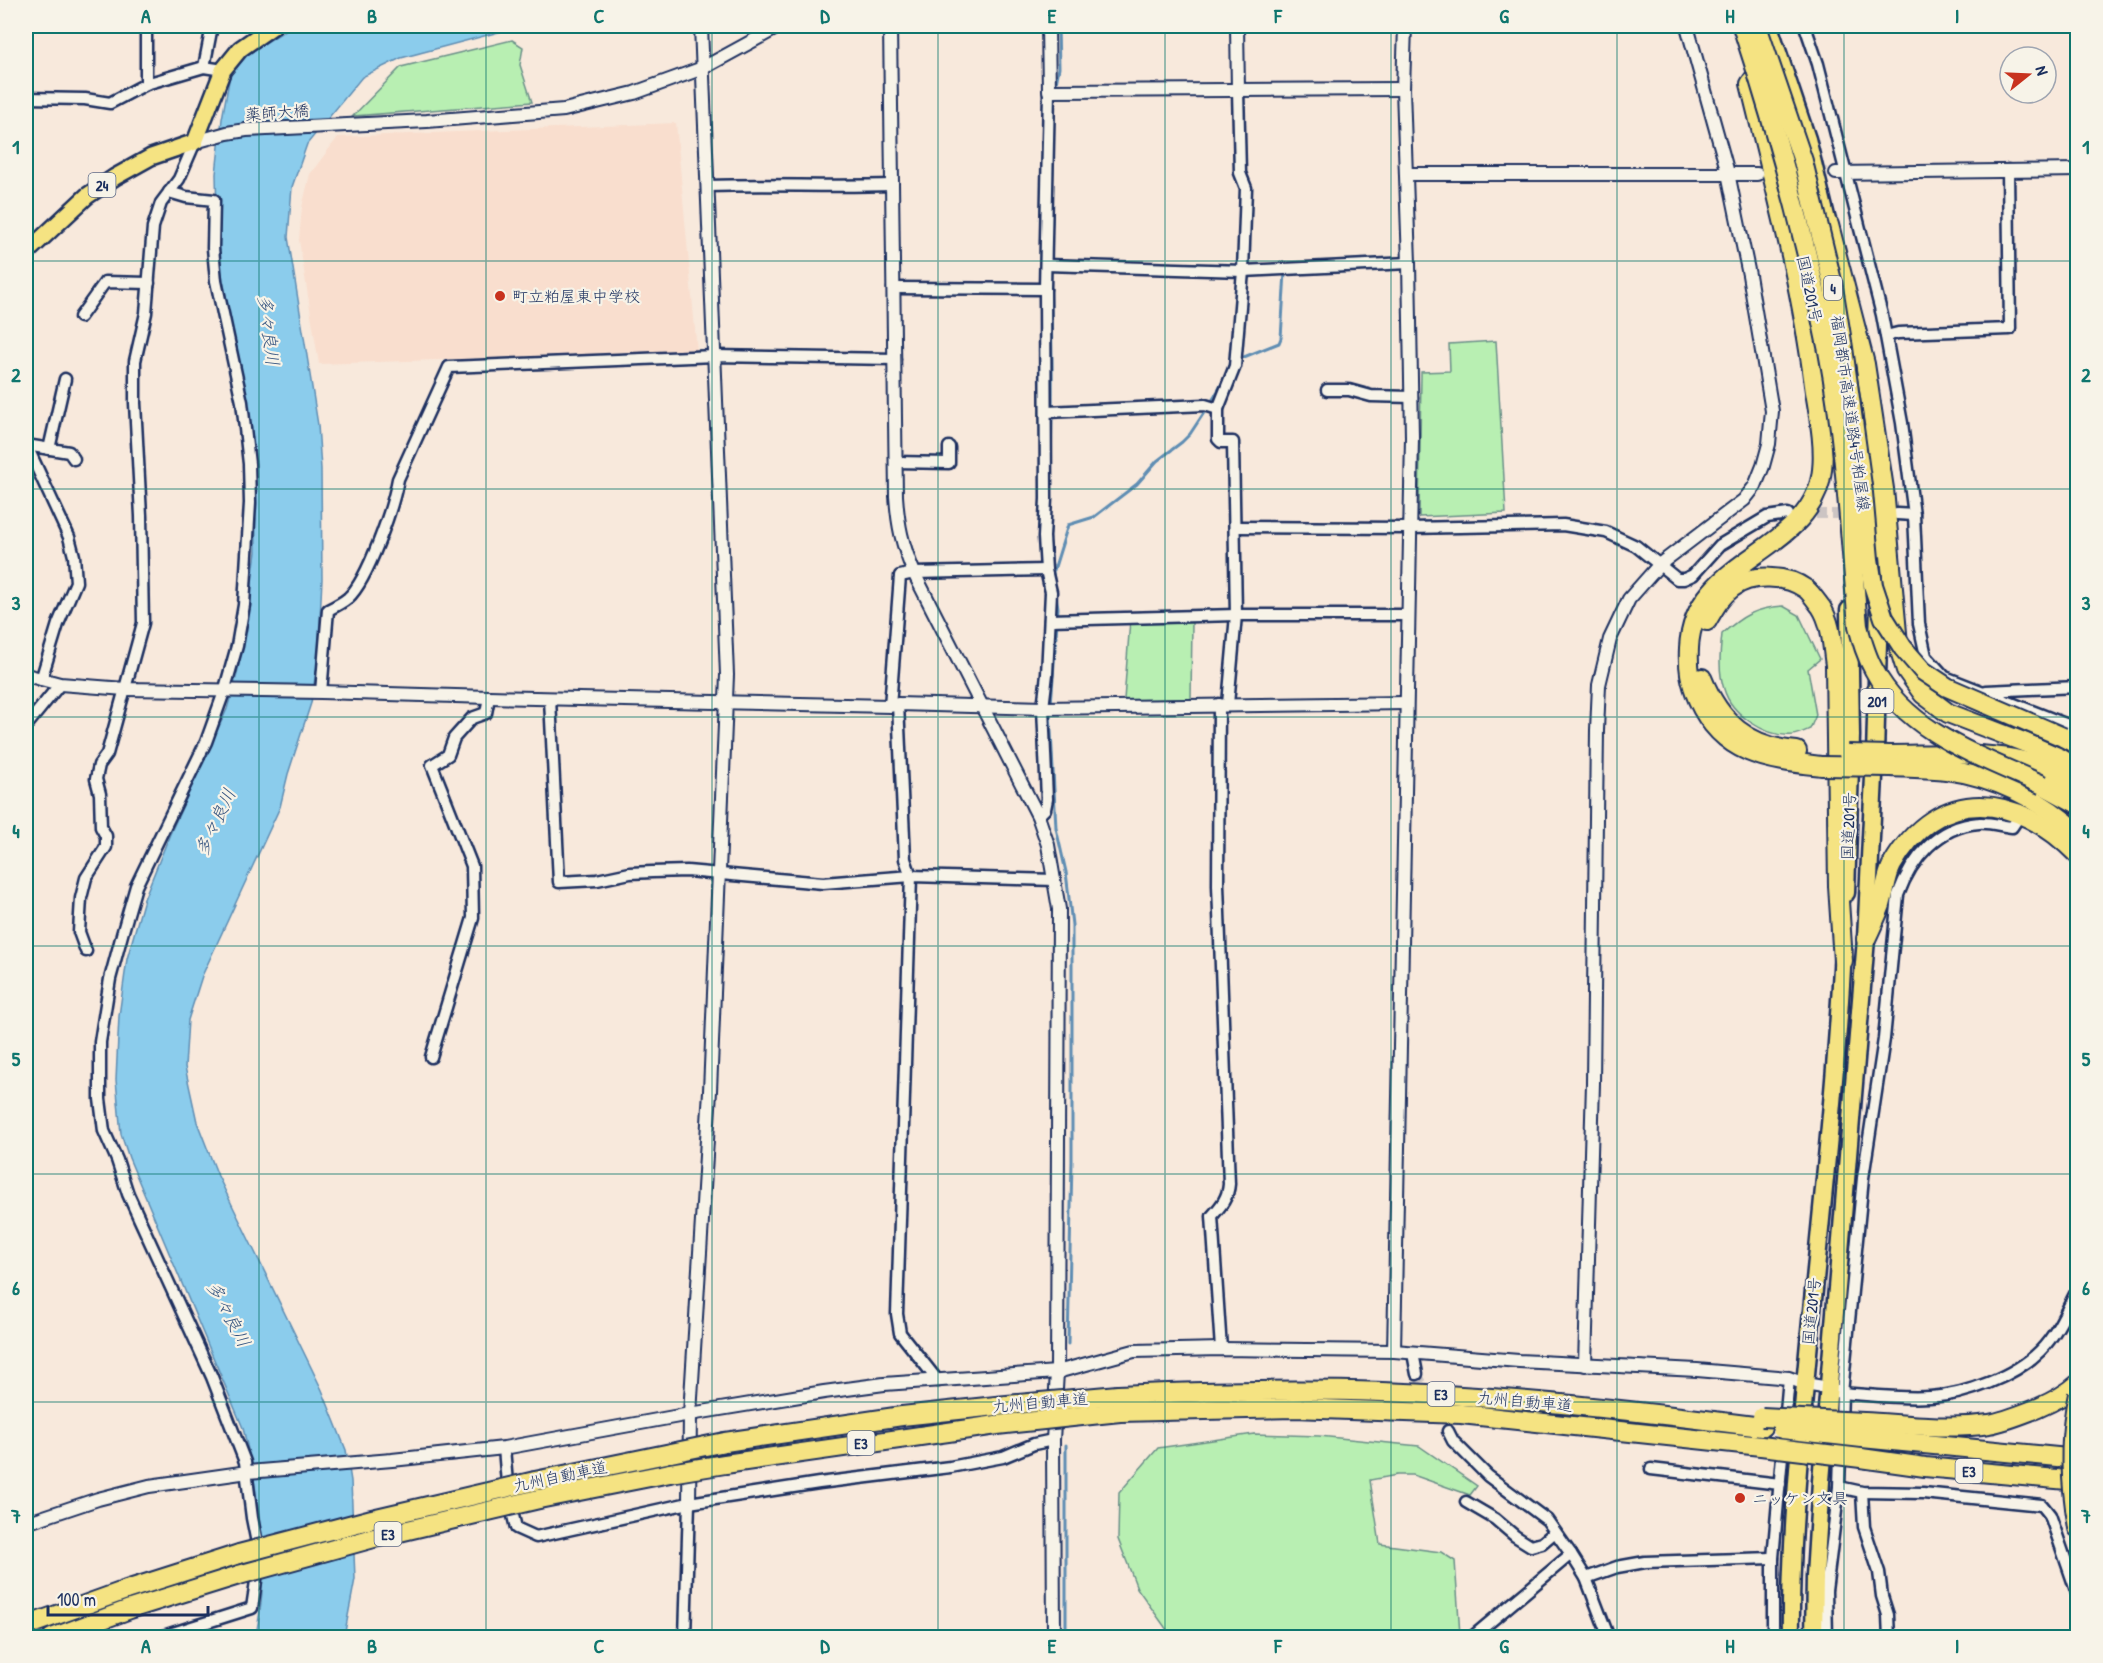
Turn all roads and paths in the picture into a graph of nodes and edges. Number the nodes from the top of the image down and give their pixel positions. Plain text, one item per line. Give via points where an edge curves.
1 (146, 26) edge
2 (212, 26) edge
3 (273, 26) edge
4 (701, 26) edge
5 (780, 26) edge
6 (890, 26) edge
7 (1048, 26) edge
8 (1238, 26) edge
9 (1405, 26) edge
10 (1687, 26) edge
11 (1737, 26) edge
12 (1742, 26) edge
13 (1757, 26) edge
14 (1769, 26) edge
15 (1805, 26) edge
16 (204, 67) junction
17 (703, 68) junction
18 (224, 70) junction
19 (1755, 77) junction
20 (146, 84) junction
21 (1404, 89) junction
22 (1238, 90) junction
23 (1049, 92) junction
24 (26, 98) edge
25 (195, 141) junction
26 (2008, 170) junction
27 (2078, 170) edge
28 (1728, 173) junction
29 (1841, 173) junction
30 (1407, 174) junction
31 (1757, 174) dead end
32 (708, 186) junction
33 (892, 186) junction
34 (169, 192) junction
35 (1829, 225) junction
36 (26, 253) edge
37 (1409, 263) junction
38 (1046, 265) junction
39 (1243, 271) junction
40 (148, 283) junction
41 (893, 288) junction
42 (1045, 288) junction
43 (80, 317) dead end
44 (1886, 336) junction
45 (715, 356) junction
46 (895, 359) junction
47 (65, 379) dead end
48 (1327, 390) dead end
49 (1412, 397) junction
50 (1218, 409) junction
51 (1047, 412) junction
52 (26, 445) edge
53 (949, 447) dead end
54 (50, 449) junction
55 (74, 459) dead end
56 (896, 462) junction
57 (1788, 514) tunnel mouth
58 (1897, 514) dead end
59 (1914, 514) junction
60 (1236, 527) junction
61 (1410, 528) junction
62 (1660, 564) junction
63 (1046, 570) junction
64 (914, 573) junction
65 (1236, 615) junction
66 (1408, 615) junction
67 (1050, 620) junction
68 (26, 675) edge
69 (41, 680) junction
70 (60, 684) junction
71 (2078, 687) edge
72 (125, 689) junction
73 (1979, 691) junction
74 (224, 692) junction
75 (321, 692) junction
76 (489, 698) junction
77 (550, 699) junction
78 (726, 702) junction
79 (1406, 703) junction
80 (1224, 704) junction
81 (894, 705) junction
82 (982, 707) junction
83 (1043, 708) junction
84 (2042, 714) junction
85 (26, 726) edge
86 (2037, 737) dead end
87 (2073, 737) edge
88 (1822, 759) junction
89 (1890, 761) junction
90 (2078, 769) edge
91 (2078, 787) edge
92 (2078, 804) edge
93 (1038, 816) junction
94 (2016, 821) dead end
95 (2078, 833) edge
96 (2078, 855) edge
97 (720, 876) junction
98 (911, 876) junction
99 (1054, 880) junction
100 (1866, 939) junction
101 (86, 951) dead end
102 (1842, 960) junction
103 (431, 1057) dead end
104 (2078, 1288) edge
105 (1221, 1349) junction
106 (1394, 1351) junction
107 (1413, 1353) junction
108 (1585, 1365) junction
109 (1057, 1372) junction
110 (1416, 1374) tunnel mouth
111 (938, 1381) junction
112 (1797, 1381) junction
113 (2078, 1384) edge
114 (1836, 1391) junction
115 (2078, 1394) edge
116 (1119, 1403) junction
117 (690, 1414) junction
118 (1863, 1430) junction
119 (1449, 1431) dead end
120 (1053, 1440) junction
121 (504, 1448) junction
122 (2078, 1459) edge
123 (1651, 1469) dead end
124 (251, 1472) junction
125 (2078, 1483) edge
126 (1780, 1484) junction
127 (1839, 1487) junction
128 (537, 1490) junction
129 (1862, 1492) junction
130 (1466, 1502) dead end
131 (689, 1503) junction
132 (26, 1523) edge
133 (2078, 1528) edge
134 (1556, 1532) junction
135 (1572, 1554) junction
136 (1773, 1558) junction
137 (1586, 1578) junction
138 (2078, 1596) edge
139 (26, 1626) edge
140 (52, 1638) edge
141 (157, 1638) edge
142 (685, 1638) edge
143 (1053, 1638) edge
144 (1471, 1638) edge
145 (1609, 1638) edge
146 (1773, 1638) edge
147 (1791, 1638) edge
148 (1814, 1638) edge
149 (1827, 1638) edge
150 (1889, 1638) edge

1 - 20 street
2 - 16 street
3 - 18 main road via 240,49
4 - 17 street
5 - 17 street, 薬師大橋
6 - 33 street
7 - 23 street
8 - 22 street
9 - 21 street
10 - 28 street
11 - 19 highway, 国道201号 / 201
12 - 92 highway, 福岡都市高速道路4号粕屋線, bridge via 1800,226 1828,351 1858,626 1874,672 1906,710 1946,739
13 - 87 highway, 福岡都市高速道路4号粕屋線 / 4, bridge via 1803,161 1832,281 1873,585 1884,618 1923,671 1947,687
14 - 35 highway, 国道201号 / 201 via 1807,139
15 - 29 street via 1818,64
16 - 18 street
16 - 20 street
17 - 25 street, 薬師大橋 via 634,93 564,110 246,130
17 - 32 street
18 - 25 main road
19 - 88 highway via 1750,84 1810,351 1822,471 1815,495 1793,527 1713,587 1696,615 1688,671 1704,713 1739,748 1760,757
19 - 102 highway, 国道201号 / 201 via 1795,222 1828,373 1845,523 1851,664
20 - 24 street via 110,103
21 - 22 street
21 - 30 street
22 - 23 street
22 - 39 street via 1240,174 1246,188
23 - 38 street
25 - 34 street via 179,179
25 - 36 main road, 24 via 151,157 106,183
26 - 27 street
26 - 29 street
26 - 44 street via 2010,329
28 - 30 street
28 - 31 street
28 - 62 street via 1772,411 1769,444 1755,486 1744,500
29 - 44 street
30 - 37 street
32 - 33 street
32 - 45 street
33 - 41 street
34 - 40 street via 160,203 153,227
34 - 74 street via 214,200 216,281 242,402 249,464 247,568 237,646
35 - 90 highway via 1865,364 1884,489 1898,644 1906,670 1923,694 1948,713 2026,743
35 - 100 highway, 国道201号 / 201 via 1870,455 1879,584
37 - 39 street
37 - 49 street
38 - 39 street
38 - 42 street
39 - 50 street via 1235,366
40 - 43 street via 105,282
40 - 72 street via 135,361 143,623
41 - 42 street
41 - 46 street
42 - 51 street
44 - 59 street
45 - 46 street
45 - 75 street via 449,367 398,479 383,531 360,581 348,598 328,610
45 - 78 street
46 - 56 street
47 - 54 street
48 - 49 street
49 - 61 street
50 - 51 street via 1205,405
50 - 60 street via 1218,439 1233,442
51 - 63 street
52 - 54 street
52 - 69 street via 69,537 76,582
53 - 56 street via 949,463
54 - 55 street via 69,452
56 - 64 street via 898,528
57 - 62 street via 1767,517 1720,546 1693,575 1684,579 1677,579
58 - 59 street
59 - 73 street via 1919,624 1926,656 1945,677
60 - 61 street
60 - 65 street
61 - 62 street via 1563,525 1606,532 1636,546
61 - 66 street
62 - 108 street via 1629,599 1610,639 1599,685
63 - 64 street
63 - 67 street via 1051,591
64 - 81 street via 900,576
64 - 82 street
65 - 66 street
65 - 67 street
65 - 80 street
66 - 79 street
67 - 83 street
68 - 69 street
69 - 70 street
70 - 72 street
70 - 85 street
71 - 73 street
72 - 74 street
72 - 101 street via 96,779 106,847 86,879 81,898 79,932
73 - 84 street
74 - 75 street
74 - 124 street via 206,742 136,886 110,979 100,1042 100,1099 104,1131 128,1194
75 - 76 street
76 - 77 street
76 - 103 street via 486,713 472,718 454,738 448,755 432,765 472,866 473,918
77 - 78 street
77 - 97 street via 559,882 652,872
78 - 81 street
78 - 97 street
79 - 80 street
79 - 106 street
80 - 83 street
80 - 105 street via 1218,885 1229,1184 1224,1202 1212,1216
81 - 82 street
81 - 98 street via 905,859
82 - 83 street
82 - 93 street
83 - 93 street via 1047,799
84 - 86 street
84 - 87 street
88 - 89 highway, bridge
88 - 102 highway via 1761,743 1741,733 1723,717 1710,696 1701,674 1705,624 1717,603 1733,587 1767,578 1789,581 1807,590 1822,609 1830,629 1835,665
89 - 91 highway via 1996,756 2048,770
89 - 95 highway via 1967,774 1995,783 2038,802
93 - 99 street
94 - 114 street via 2012,827 1979,823 1944,835 1921,853 1906,873 1898,895 1884,1039
96 - 100 highway via 2060,837 2010,809 1981,805 1956,809 1930,820 1908,840 1890,868 1880,907
97 - 98 street via 823,883
97 - 117 street
98 - 99 street
98 - 111 street via 897,1314 900,1333
99 - 109 street via 1060,926
100 - 114 highway, 国道201号 / 201
102 - 112 highway, 国道201号 / 201 via 1824,1194
104 - 114 street via 2041,1350 2002,1377 1953,1394 1930,1397
105 - 106 street
105 - 109 street via 1134,1351
106 - 107 street
107 - 108 street
107 - 110 street
108 - 112 street via 1697,1370
109 - 111 street
109 - 120 street
111 - 117 street via 884,1384
112 - 114 street
112 - 126 street
112 - 147 highway, 国道201号 / 201
113 - 118 highway via 2052,1402 1991,1424
114 - 127 street
114 - 148 highway, 国道201号 / 201 via 1815,1575
115 - 133 highway, bridge via 2072,1461
116 - 118 highway, 九州自動車道 / E3, bridge via 1293,1390 1383,1392 1462,1395
116 - 125 highway, 九州自動車道 / E3, bridge via 1450,1413
116 - 128 highway, 九州自動車道 / E3, bridge via 997,1425
116 - 128 highway, 九州自動車道 / E3, bridge via 996,1406 725,1442
117 - 121 street
117 - 131 street
118 - 122 highway, 九州自動車道 / E3
119 - 134 street via 1453,1441 1488,1476 1547,1520
120 - 131 street via 1004,1457 950,1467
120 - 143 street
121 - 124 street
121 - 131 street via 508,1495 516,1528 536,1536
123 - 126 street
124 - 132 street via 149,1486
124 - 141 street via 256,1538 252,1608
126 - 136 street
127 - 129 street
127 - 149 street via 1826,1591
128 - 139 highway, 九州自動車道 / E3, bridge via 372,1519 239,1554
128 - 140 highway, 九州自動車道 / E3, bridge via 239,1575
129 - 138 street via 1923,1493 2042,1505 2050,1515
129 - 150 street via 1864,1527 1879,1572
130 - 134 street via 1531,1546
131 - 142 street
134 - 135 street
135 - 137 street
135 - 144 street
136 - 137 street via 1645,1562
136 - 146 street
137 - 145 street

